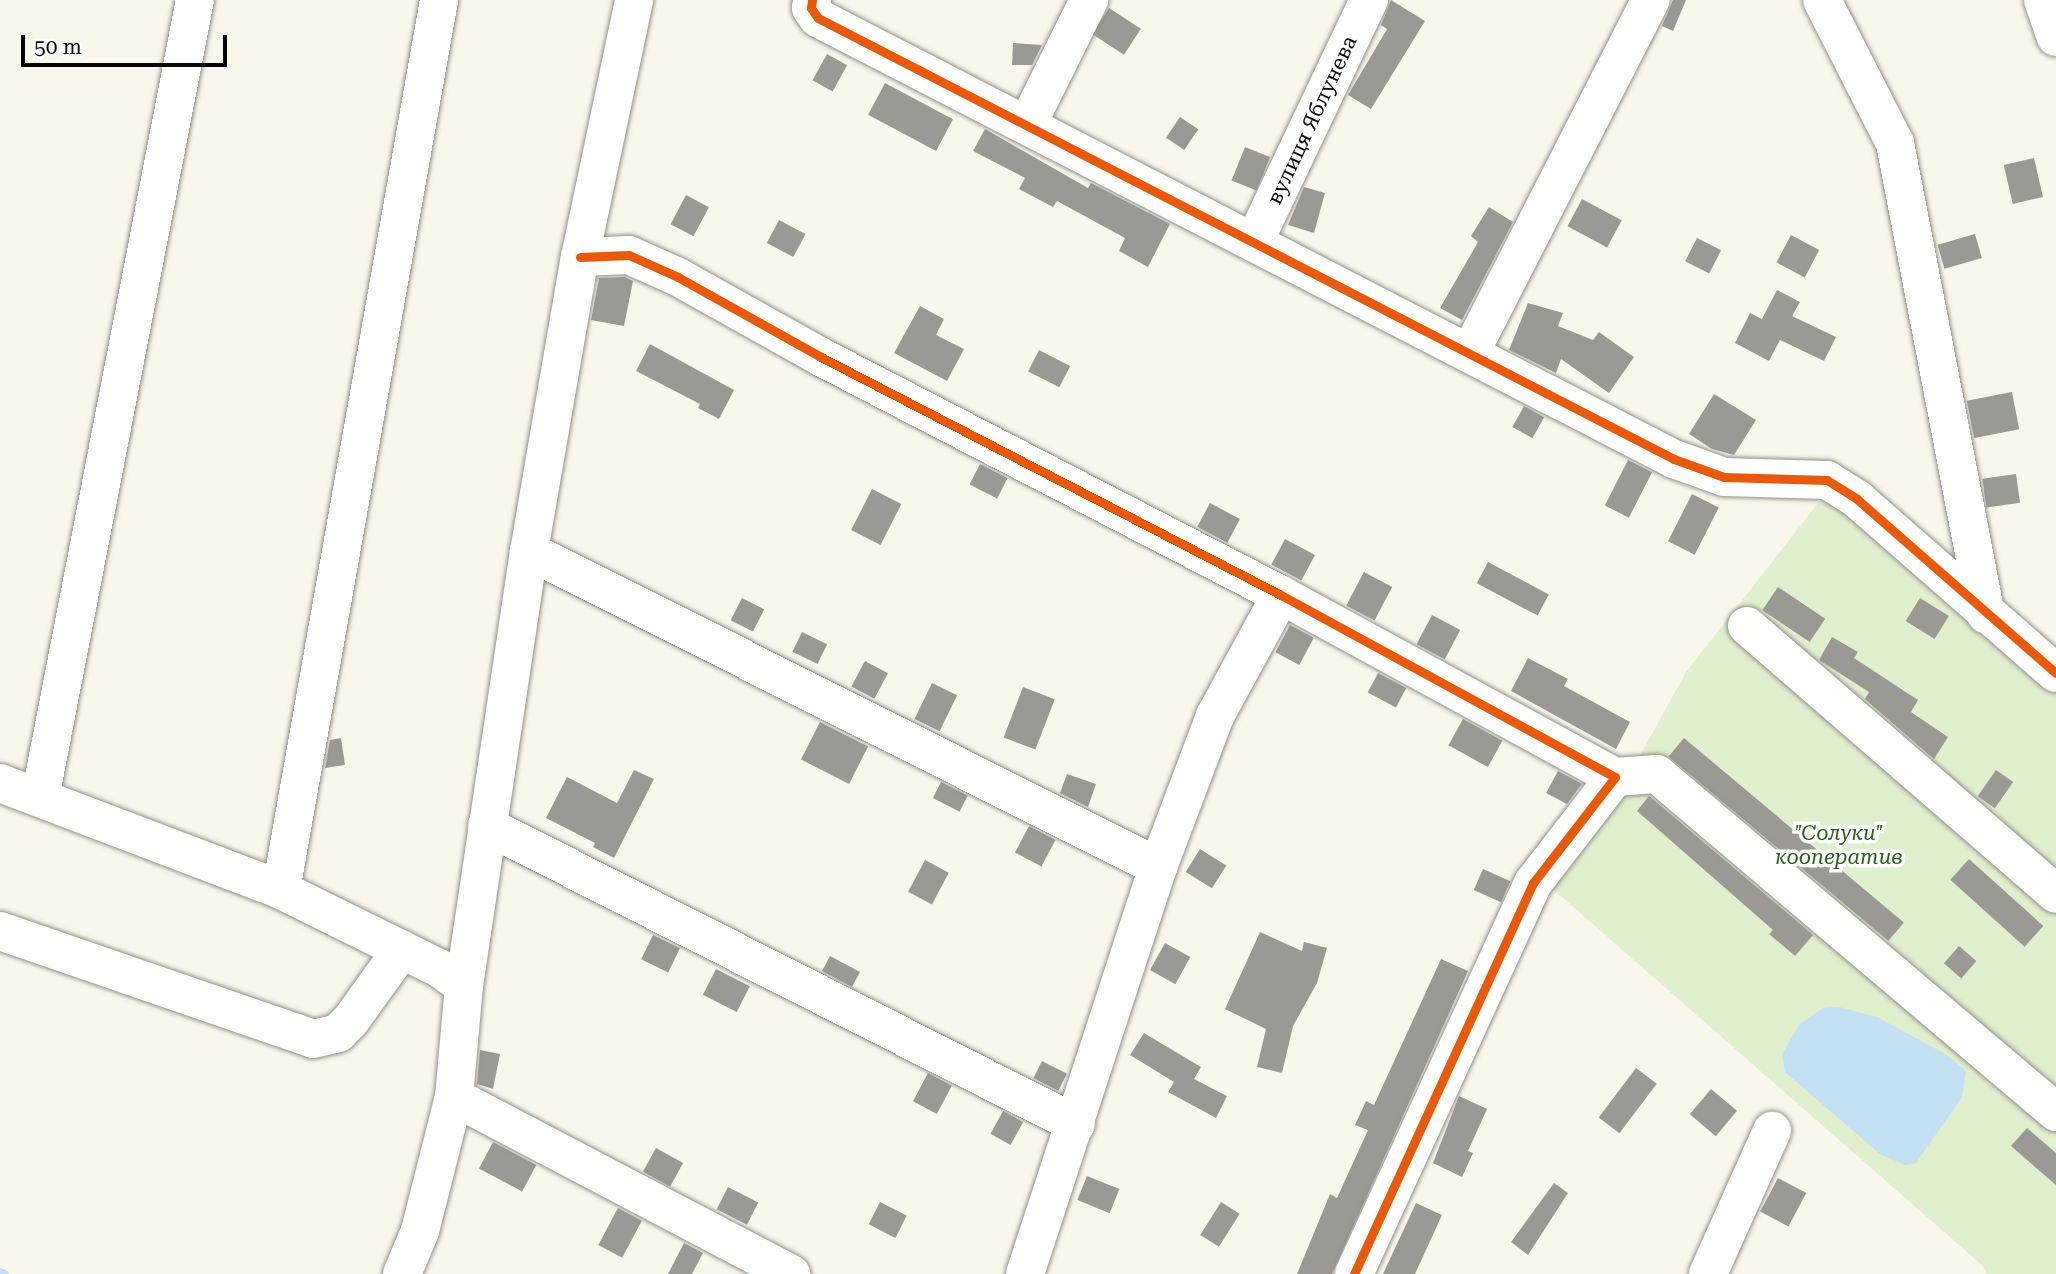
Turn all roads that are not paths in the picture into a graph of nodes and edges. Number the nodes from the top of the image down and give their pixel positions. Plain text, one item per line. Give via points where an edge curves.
1 (195, 0) edge
2 (439, 0) edge
3 (634, 0) edge
4 (812, 0) edge
5 (1089, 0) edge
6 (1369, 0) edge
7 (1651, 0) edge
8 (1822, 0) edge
9 (2043, 0) edge
10 (2056, 37) edge
11 (1027, 125) junction
12 (1255, 240) junction
13 (580, 257) junction
14 (1471, 351) junction
15 (529, 551) junction
16 (1281, 594) junction
17 (1986, 614) junction
18 (1747, 626) dead end
19 (2056, 673) edge
20 (1615, 777) junction
21 (0, 783) edge
22 (40, 798) junction
23 (487, 826) junction
24 (1158, 867) junction
25 (281, 890) junction
26 (2056, 894) edge
27 (0, 931) edge
28 (402, 949) junction
29 (464, 986) junction
30 (454, 1097) junction
31 (2056, 1112) edge
32 (1076, 1124) junction
33 (1772, 1131) dead end
34 (402, 1274) edge
35 (791, 1274) edge
36 (1025, 1274) edge
37 (1354, 1274) edge
38 (1708, 1274) edge

1 - 22 street
2 - 25 street
3 - 13 street
4 - 11 street via 818,18
5 - 11 street
6 - 12 street, вулиця Яблунева
7 - 14 street
8 - 17 street via 1895,143
9 - 10 street
11 - 12 street
12 - 14 street
13 - 15 street
13 - 16 street via 611,253 649,262 821,357
14 - 17 street via 1674,459 1712,473 1827,480 1857,499
15 - 23 street
15 - 24 street
16 - 20 street
16 - 24 street via 1214,716
17 - 19 street
18 - 26 street
20 - 31 street via 1657,774
20 - 37 street via 1533,883
21 - 22 street
22 - 25 street
23 - 29 street
23 - 32 street
24 - 32 street
25 - 28 street
27 - 28 street via 313,1039 338,1033 351,1020
28 - 29 street
29 - 30 street
30 - 34 street via 420,1231
30 - 35 street
32 - 36 street
33 - 38 street

